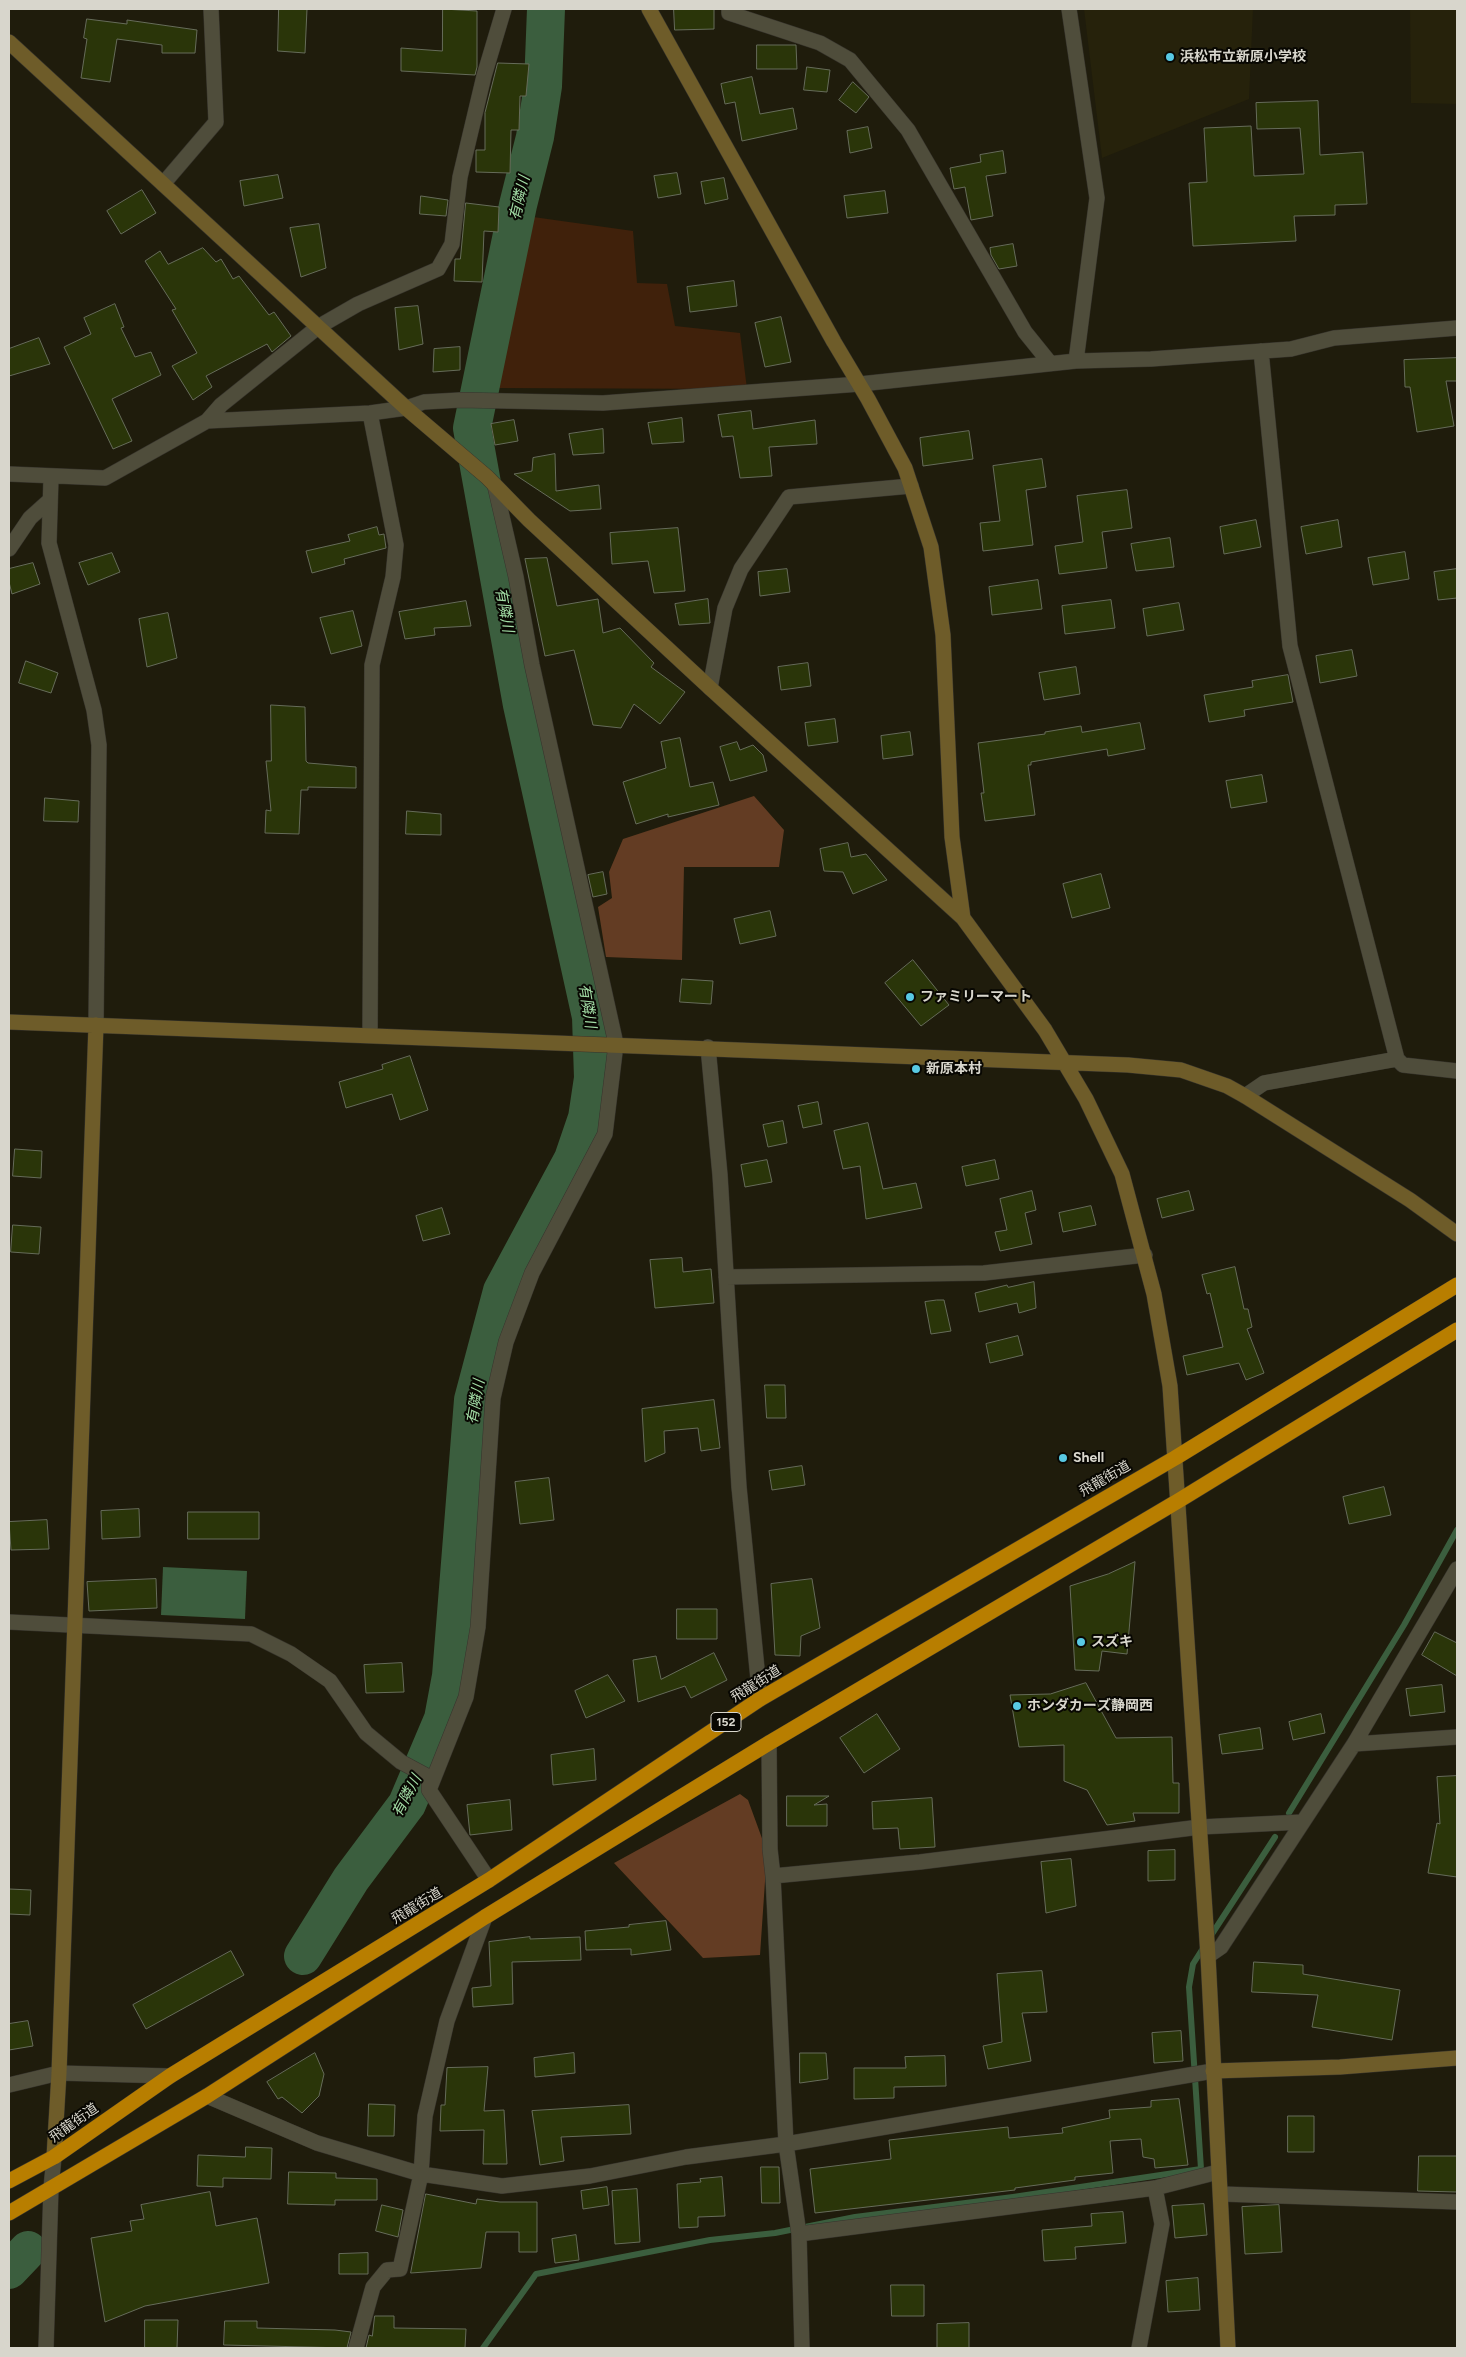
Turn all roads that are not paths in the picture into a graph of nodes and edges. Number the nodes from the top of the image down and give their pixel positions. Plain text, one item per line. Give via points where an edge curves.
1 (211, 9) edge
2 (504, 9) edge
3 (649, 9) edge
4 (729, 9) edge
5 (1069, 9) edge
6 (9, 42) edge
7 (163, 184) junction
8 (318, 327) junction
9 (1457, 328) edge
10 (1261, 351) junction
11 (1076, 361) junction
12 (1050, 363) junction
13 (860, 384) junction
14 (406, 408) junction
15 (370, 413) junction
16 (207, 421) junction
17 (9, 474) edge
18 (50, 478) junction
19 (491, 481) junction
20 (911, 486) junction
21 (50, 500) junction
22 (9, 549) edge
23 (710, 688) junction
24 (963, 918) junction
25 (9, 1022) edge
26 (96, 1025) junction
27 (370, 1034) junction
28 (612, 1044) junction
29 (708, 1048) junction
30 (1397, 1059) junction
31 (1066, 1063) junction
32 (1457, 1071) edge
33 (1245, 1096) junction
34 (1457, 1234) edge
35 (1145, 1255) junction
36 (726, 1277) junction
37 (1457, 1285) edge
38 (1457, 1330) edge
39 (1175, 1458) junction
40 (1178, 1501) junction
41 (1457, 1569) edge
42 (9, 1622) edge
43 (74, 1625) junction
44 (760, 1700) junction
45 (1457, 1737) edge
46 (769, 1743) junction
47 (1354, 1744) junction
48 (429, 1784) junction
49 (1302, 1822) junction
50 (1200, 1827) junction
51 (773, 1876) junction
52 (489, 1880) junction
53 (485, 1917) junction
54 (1208, 1956) junction
55 (1457, 2058) edge
56 (1213, 2071) junction
57 (59, 2073) junction
58 (170, 2076) junction
59 (9, 2085) edge
60 (207, 2096) junction
61 (786, 2144) junction
62 (54, 2157) junction
63 (1218, 2172) junction
64 (421, 2174) junction
65 (9, 2181) edge
66 (51, 2188) junction
67 (1155, 2188) junction
68 (1222, 2194) junction
69 (1457, 2202) edge
70 (9, 2213) edge
71 (799, 2234) junction
72 (46, 2348) edge
73 (356, 2348) edge
74 (802, 2348) edge
75 (1140, 2348) edge
76 (1228, 2348) edge

1 - 7 street via 216,122
2 - 8 street via 462,168 452,244 438,269 358,304
3 - 13 street
4 - 12 street via 729,13 820,43 850,60 908,130 1025,332
5 - 11 street via 1097,198
6 - 7 street
7 - 8 street
8 - 14 street
8 - 16 street via 221,405
9 - 10 street via 1334,338 1291,349
10 - 11 street
10 - 30 street via 1290,646
11 - 12 street
12 - 13 street
13 - 14 street via 603,403 460,400 424,402
13 - 20 street via 905,468
14 - 15 street
14 - 19 street
15 - 16 street
15 - 27 street via 396,544 372,665
16 - 18 street via 105,478
17 - 18 street
18 - 21 street
19 - 23 street
19 - 28 street via 516,577
20 - 23 street via 789,497 741,569 725,608
20 - 24 street via 931,547 943,635 952,837
21 - 22 street via 30,518
21 - 26 street via 49,543 94,710 99,745
23 - 24 street
24 - 31 street
25 - 26 street
26 - 27 street
26 - 43 street
27 - 28 street
28 - 29 street
28 - 48 street via 605,1134 532,1273 506,1342 493,1398 478,1627 468,1689
29 - 31 street
29 - 36 street
30 - 32 street via 1403,1065
30 - 33 street via 1264,1083
31 - 33 street via 1181,1070
31 - 35 street via 1122,1174
33 - 34 street via 1410,1200
35 - 36 street via 984,1273
35 - 39 street via 1165,1350
36 - 44 street via 739,1487
37 - 39 highway, 飛龍街道 / 152
38 - 40 highway
39 - 40 street
39 - 44 highway, 飛龍街道 / 152
40 - 46 highway
40 - 50 street
41 - 47 street
42 - 43 street
43 - 48 street via 251,1634 291,1654 330,1681 366,1733
43 - 57 street
44 - 52 highway, 飛龍街道 / 152
45 - 47 street
46 - 51 street
46 - 53 highway
47 - 49 street
48 - 52 street
49 - 50 street
49 - 54 street via 1221,1947
50 - 51 street via 920,1862
50 - 54 street
51 - 61 street
52 - 58 highway, 飛龍街道 / 152
53 - 60 highway
53 - 64 street via 447,2021 425,2116
54 - 56 street
55 - 56 street via 1340,2067
56 - 61 street
56 - 63 street
57 - 58 street
57 - 59 street
57 - 62 street
58 - 62 highway, 飛龍街道 / 152
60 - 64 street via 317,2144
60 - 66 highway
61 - 64 street via 686,2156 552,2182 502,2186
61 - 71 street
62 - 65 highway, 飛龍街道 / 152
62 - 66 street
63 - 67 street
63 - 68 street
64 - 73 street via 400,2268 387,2270 373,2287
66 - 70 highway
66 - 72 street
67 - 71 street
67 - 75 street via 1162,2224
68 - 69 street
68 - 76 street
71 - 74 street

